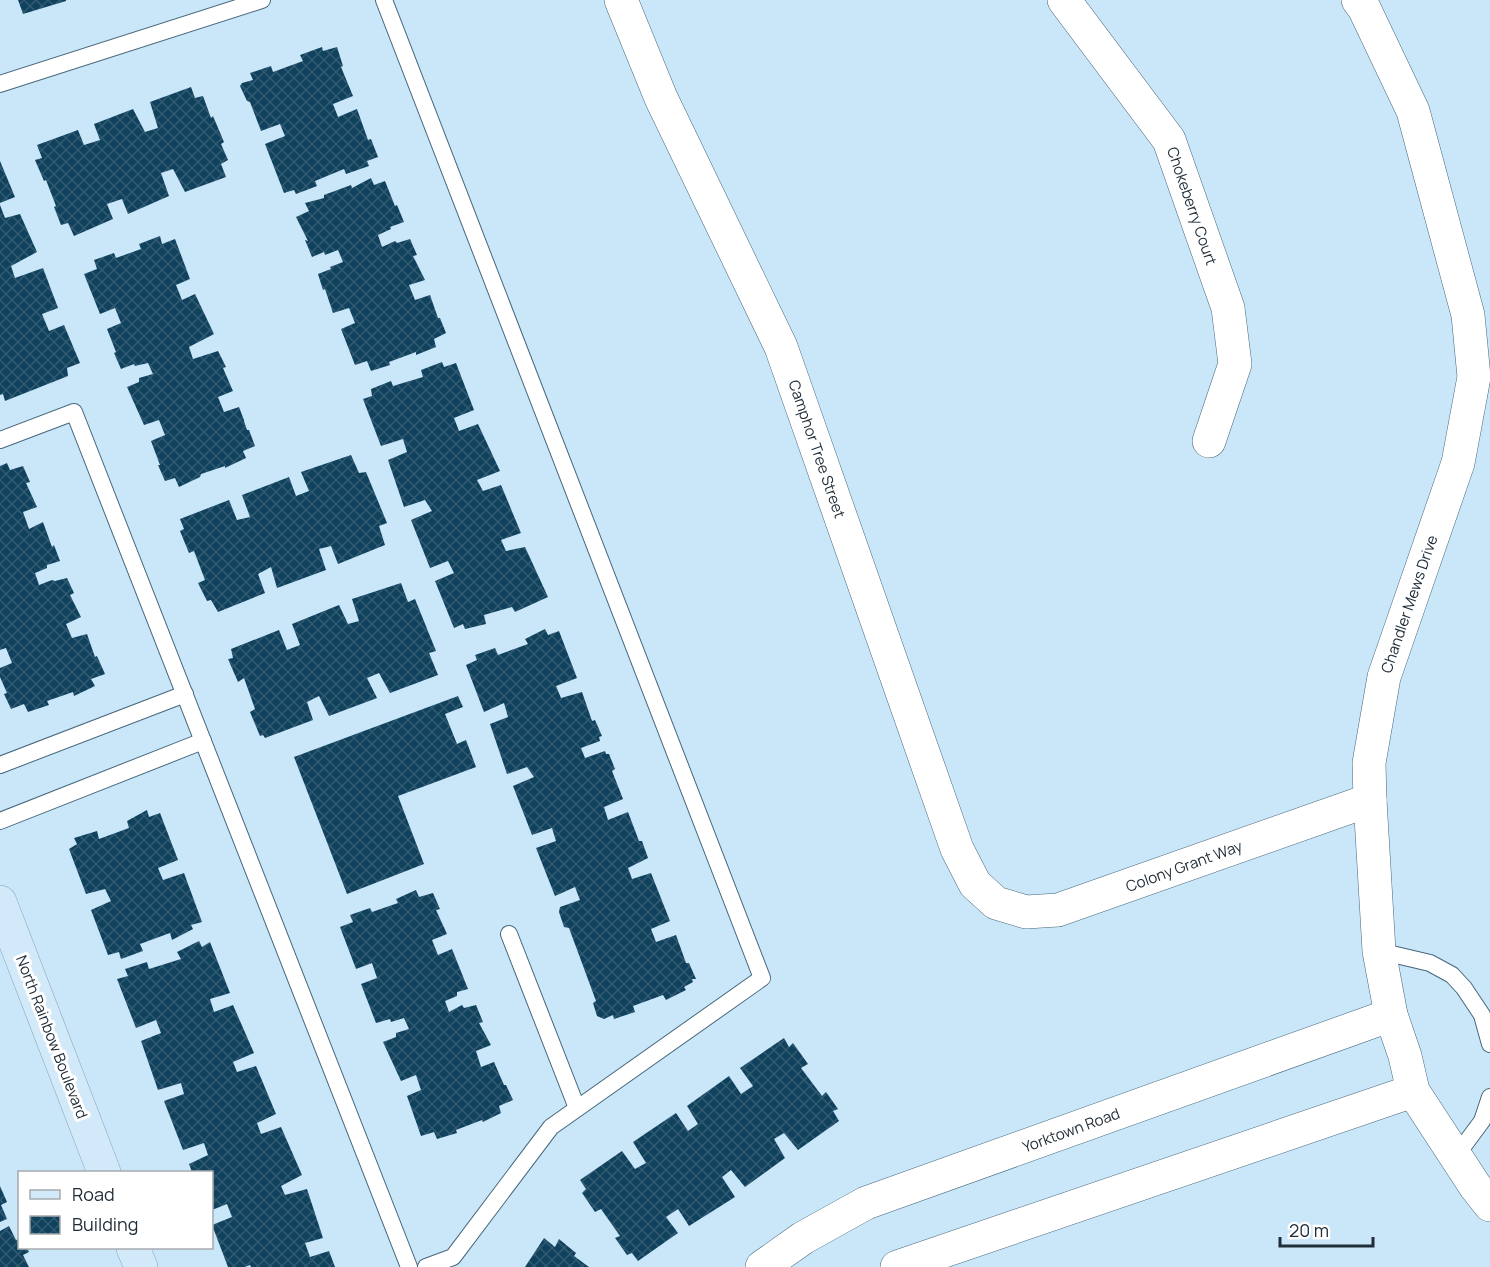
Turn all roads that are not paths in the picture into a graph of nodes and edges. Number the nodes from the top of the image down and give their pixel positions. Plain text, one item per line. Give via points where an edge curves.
1 (262, 0) edge
2 (384, 0) edge
3 (621, 0) edge
4 (1064, 0) edge
5 (1358, 0) edge
6 (0, 84) edge
7 (1482, 377) edge
8 (0, 440) edge
9 (1209, 441) dead end
10 (185, 694) junction
11 (203, 741) junction
12 (0, 765) edge
13 (1370, 800) junction
14 (0, 821) edge
15 (0, 902) edge
16 (996, 903) joint
17 (509, 934) dead end
18 (1379, 951) junction
19 (1391, 1015) junction
20 (1490, 1044) edge
21 (1413, 1091) junction
22 (1490, 1097) edge
23 (577, 1108) junction
24 (1456, 1156) junction
25 (103, 1171) edge
26 (1490, 1205) edge
27 (133, 1249) edge
28 (141, 1267) edge
29 (409, 1267) edge
30 (426, 1267) edge
31 (762, 1267) edge
32 (897, 1267) edge

1 - 6 lane
2 - 23 lane via 762,978
3 - 16 street, Camphor Tree Street via 661,98 781,347 957,849 975,884
4 - 9 street, Chokeberry Court via 1169,140 1227,308 1235,364
5 - 7 street, Chandler Mews Drive via 1413,111
7 - 13 street, Chandler Mews Drive via 1458,463 1384,677 1369,763
8 - 10 lane via 74,412
10 - 11 lane
10 - 12 lane
11 - 14 lane
11 - 29 lane
13 - 16 street, Colony Grant Way via 1058,910 1026,912
13 - 18 street, Chandler Mews Drive
15 - 25 main road, North Rainbow Boulevard
17 - 23 lane
18 - 19 street, Chandler Mews Drive
18 - 20 lane via 1430,963 1452,975 1482,1015
19 - 21 street, Chandler Mews Drive
19 - 31 street, Yorktown Road via 866,1203 803,1238
21 - 24 street, Chandler Mews Drive
21 - 32 street
22 - 24 lane via 1482,1121
23 - 30 lane via 551,1126 453,1257
24 - 26 street, Chandler Mews Drive
27 - 28 main road

